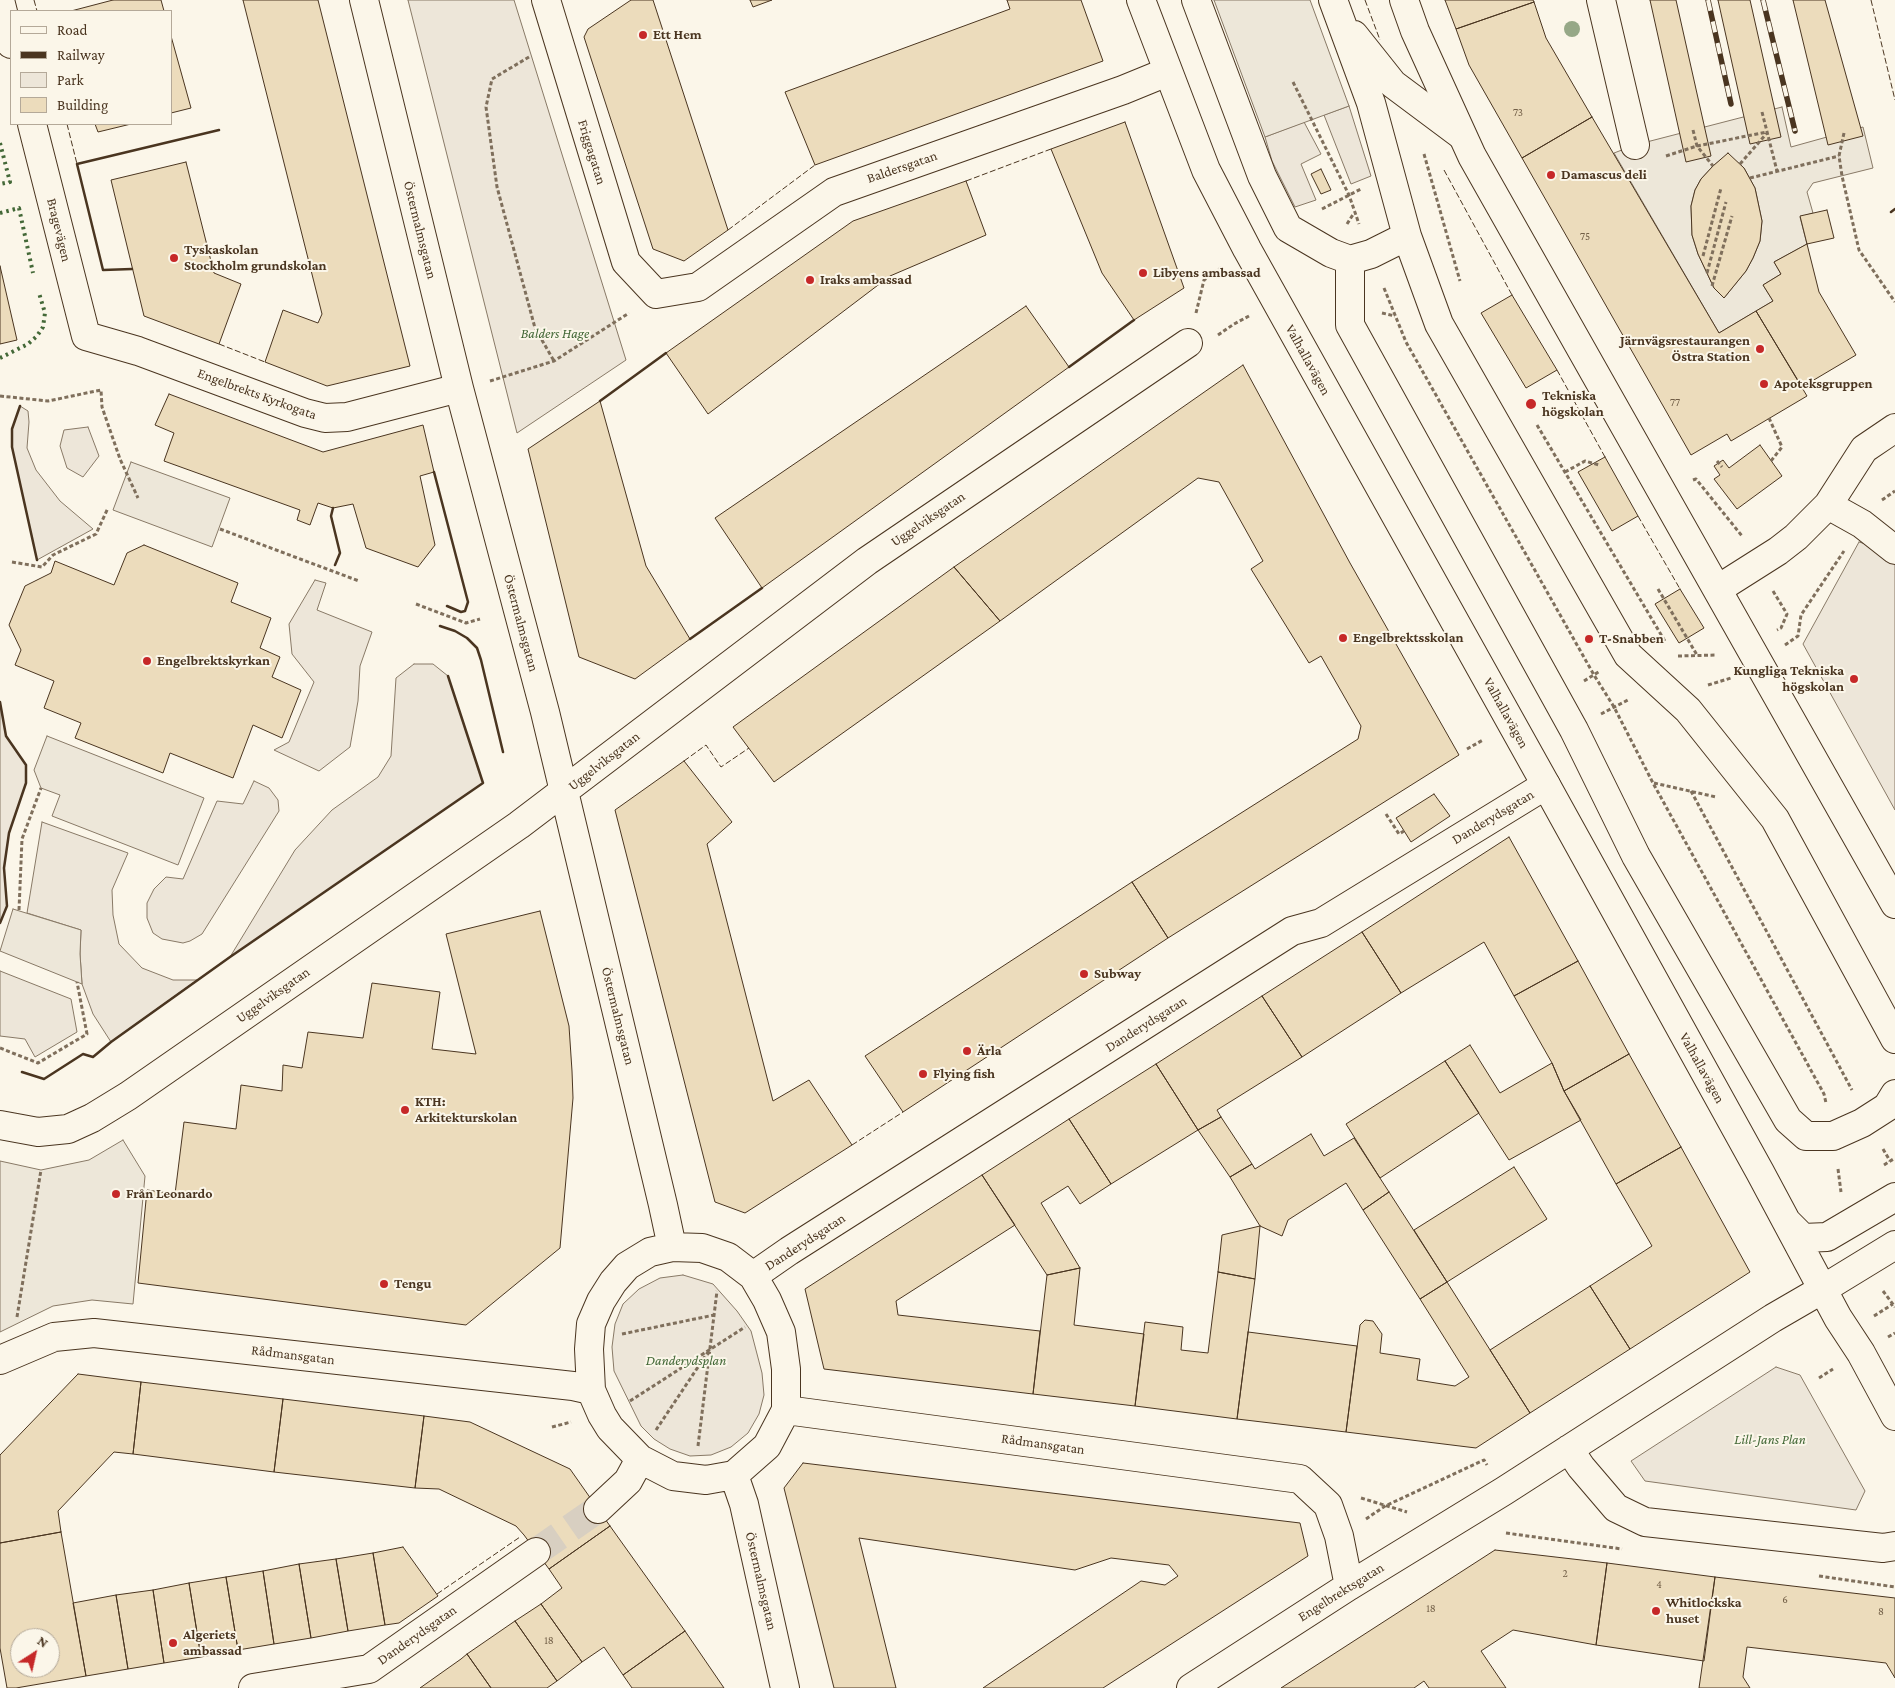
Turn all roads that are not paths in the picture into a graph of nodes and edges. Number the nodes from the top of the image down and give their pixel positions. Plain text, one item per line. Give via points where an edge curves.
1 (0, 0) edge
2 (364, 0) edge
3 (546, 0) edge
4 (1141, 0) edge
5 (1196, 0) edge
6 (1404, 0) edge
7 (1601, 0) edge
8 (1336, 8) edge
9 (10, 40) edge
10 (1167, 72) junction
11 (32, 125) edge
12 (1460, 134) junction
13 (1635, 145) road end
14 (1407, 236) junction
15 (1361, 257) junction
16 (656, 294) joint
17 (86, 336) joint
18 (1188, 343) dead end
19 (459, 388) junction
20 (1895, 428) edge
21 (1828, 504) junction
22 (1895, 550) edge
23 (1718, 589) junction
24 (1546, 785) junction
25 (564, 792) junction
26 (1895, 904) edge
27 (1895, 1039) edge
28 (1895, 1094) edge
29 (0, 1125) edge
30 (1895, 1198) edge
31 (1787, 1222) junction
32 (1895, 1245) edge
33 (672, 1247) junction
34 (753, 1276) junction
35 (1823, 1289) junction
36 (0, 1360) edge
37 (591, 1390) junction
38 (786, 1410) junction
39 (1895, 1416) edge
40 (646, 1448) junction
41 (1568, 1448) junction
42 (734, 1475) junction
43 (598, 1510) tunnel mouth
44 (1895, 1546) edge
45 (536, 1552) tunnel mouth
46 (1349, 1586) junction
47 (253, 1688) edge
48 (785, 1688) edge
49 (1191, 1688) edge

1 - 9 street
2 - 19 street, Östermalmsgatan
3 - 16 street, Friggagatan via 626,262
4 - 10 street, Valhallavägen
5 - 15 street via 1262,176 1288,228 1331,253
6 - 12 street
7 - 13 street
8 - 12 street via 1393,84
8 - 14 street via 1371,103
10 - 16 street, Baldersgatan via 834,192 698,287
10 - 24 street, Valhallavägen via 1206,170 1247,249
11 - 17 street, Bragevägen
12 - 23 street
14 - 15 street
14 - 27 street via 1439,324 1628,655 1688,710 1775,819
15 - 28 street via 1350,325 1574,730 1636,856 1788,1120 1806,1136 1833,1136 1868,1120 1887,1107
17 - 19 street, Engelbrekts Kyrkogata via 138,351 325,418 346,417
18 - 25 street, Uggelviksgatan via 867,561
19 - 25 street, Östermalmsgatan
20 - 21 street via 1864,449
21 - 22 street via 1862,524
21 - 23 street via 1778,551
23 - 26 street
24 - 31 street, Valhallavägen
24 - 34 street, Danderydsgatan via 1321,922 1292,930
25 - 29 street, Uggelviksgatan via 92,1118 68,1129 38,1132
25 - 33 street, Östermalmsgatan
30 - 31 street via 1827,1237 1803,1238
31 - 35 street, Valhallavägen
32 - 35 street
33 - 34 street via 702,1248 728,1258
33 - 37 street via 650,1252 627,1266 601,1301 591,1324
34 - 38 street via 781,1332 786,1369
35 - 39 street, Valhallavägen
35 - 41 street
36 - 37 street, Rådmansgatan via 54,1337 94,1332
37 - 40 street via 610,1428
38 - 42 street via 767,1446
38 - 46 street, Rådmansgatan via 1300,1479 1328,1505 1339,1536
40 - 42 street via 673,1476 706,1480
40 - 43 street via 628,1481
41 - 44 street via 1616,1508 1645,1522 1883,1548
41 - 46 street, Engelbrektsgatan
42 - 48 street, Östermalmsgatan via 744,1504
45 - 47 street, Danderydsgatan via 370,1669
46 - 49 street, Engelbrektsgatan

